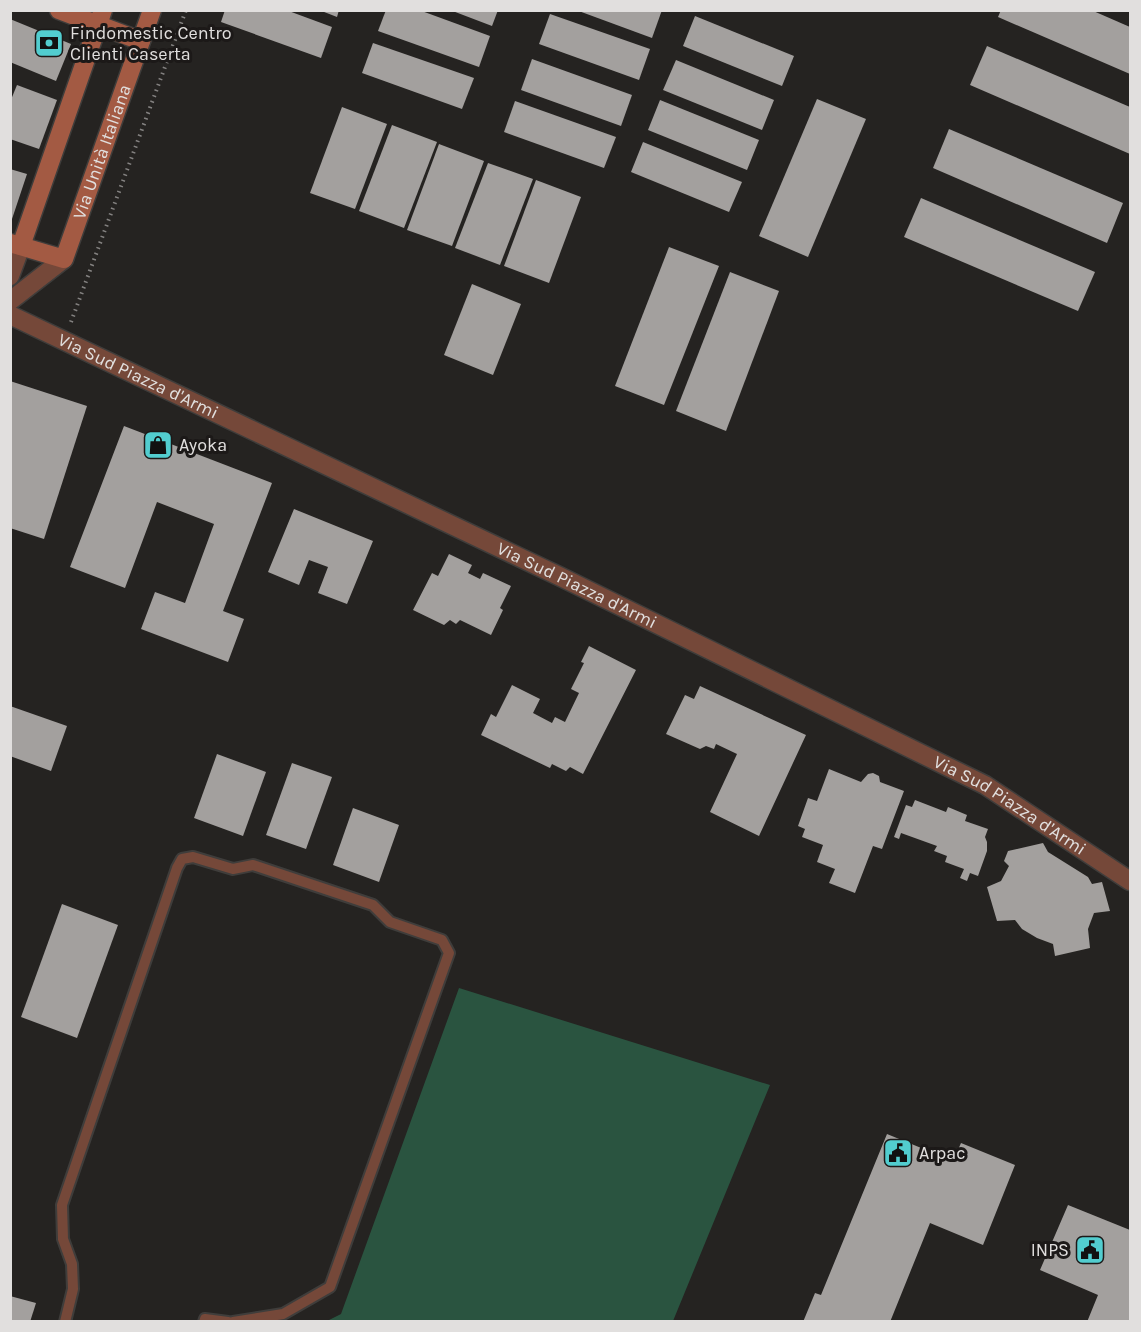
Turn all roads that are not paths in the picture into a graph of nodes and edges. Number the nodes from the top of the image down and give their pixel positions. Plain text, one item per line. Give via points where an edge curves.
1 (59, 10) edge
2 (152, 10) edge
3 (100, 18) edge
4 (141, 41) junction
5 (16, 245) edge
6 (64, 259) junction
7 (10, 276) edge
8 (10, 300) edge
9 (10, 315) edge
10 (1131, 881) edge
11 (65, 1322) edge
12 (204, 1322) edge
13 (230, 1322) edge

1 - 3 main road
2 - 4 main road, Via Unità Italiana
3 - 4 main road
3 - 5 main road
4 - 6 main road, Via Unità Italiana
5 - 6 main road
5 - 7 street
6 - 8 street
9 - 10 street, Via Sud Piazza d'Armi via 561,577 985,785
11 - 13 lane via 73,1289 72,1264 63,1239 62,1205 177,868 182,859 193,857 233,869 253,865 373,905 390,922 442,940 449,953 330,1287 283,1314
12 - 13 lane

